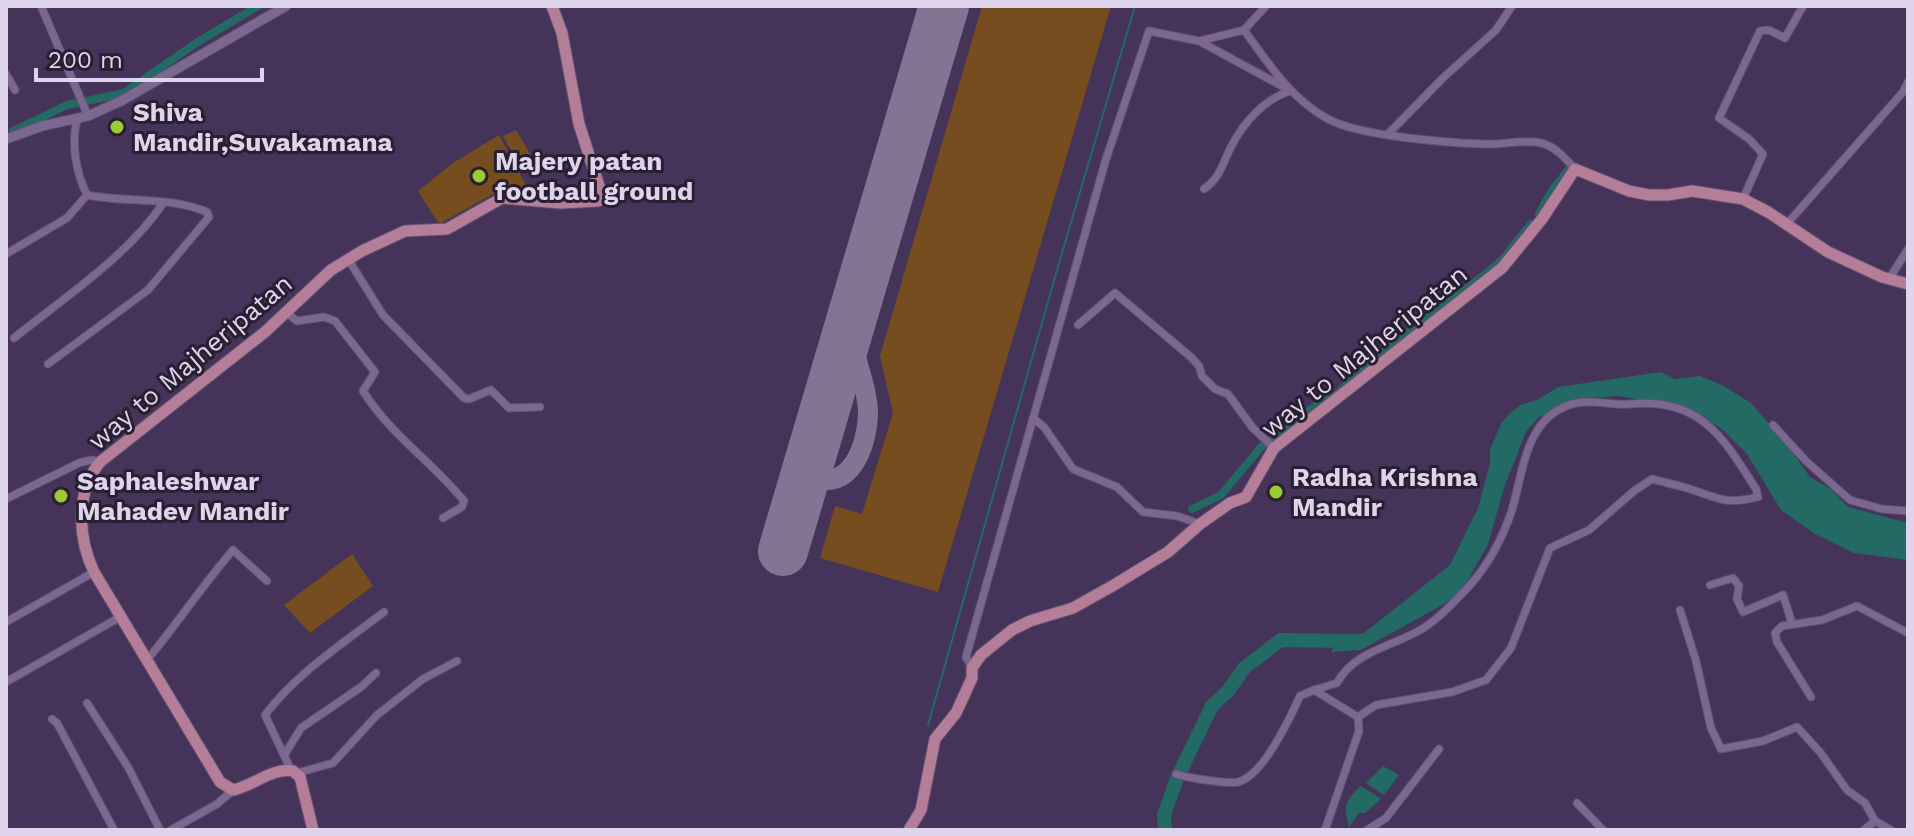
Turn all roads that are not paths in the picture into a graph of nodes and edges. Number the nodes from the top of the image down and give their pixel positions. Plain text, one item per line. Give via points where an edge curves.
1 (41, 6) edge
2 (286, 6) edge
3 (552, 6) edge
4 (1266, 6) edge
5 (1512, 6) edge
6 (1803, 6) edge
7 (1244, 30) junction
8 (1199, 41) junction
9 (6, 74) edge
10 (1908, 82) edge
11 (15, 90) dead end
12 (1291, 91) junction
13 (88, 116) junction
14 (77, 119) junction
15 (1388, 134) junction
16 (6, 139) edge
17 (1575, 169) junction
18 (1204, 189) dead end
19 (87, 195) junction
20 (1743, 199) junction
21 (164, 202) junction
22 (1786, 225) junction
23 (1908, 249) edge
24 (6, 254) edge
25 (348, 259) junction
26 (1889, 279) junction
27 (1908, 284) edge
28 (287, 313) junction
29 (1078, 325) dead end
30 (14, 338) dead end
31 (48, 364) dead end
32 (540, 407) dead end
33 (1033, 418) junction
34 (1773, 425) dead end
35 (1274, 448) junction
36 (100, 462) junction
37 (6, 499) edge
38 (1908, 511) edge
39 (443, 518) dead end
40 (1200, 524) junction
41 (94, 572) junction
42 (267, 581) dead end
43 (1710, 585) dead end
44 (1680, 610) dead end
45 (384, 612) dead end
46 (120, 617) junction
47 (6, 622) edge
48 (1792, 623) junction
49 (1908, 633) edge
50 (147, 660) junction
51 (457, 661) dead end
52 (972, 668) junction
53 (376, 673) dead end
54 (6, 682) edge
55 (1314, 690) junction
56 (1811, 697) dead end
57 (87, 703) dead end
58 (1358, 717) junction
59 (52, 719) dead end
60 (1439, 749) dead end
61 (285, 754) junction
62 (294, 772) junction
63 (1178, 775) dead end
64 (233, 790) junction
65 (1577, 803) dead end
66 (1875, 821) junction
67 (114, 830) edge
68 (160, 830) edge
69 (171, 830) edge
70 (313, 830) edge
71 (909, 830) edge
72 (1325, 830) edge
73 (1367, 830) edge
74 (1603, 830) edge
75 (1864, 830) edge
76 (1891, 830) edge

1 - 13 street
2 - 13 street
3 - 25 main road, way to Majheripatan via 601,192 598,201 502,198 447,229 405,231
4 - 7 street
5 - 15 street via 1496,30
6 - 20 street via 1785,38 1760,31 1719,118 1763,154
7 - 8 street
7 - 12 street
8 - 12 street
8 - 33 street via 1147,34
9 - 11 street
10 - 22 street
12 - 15 street via 1329,120
12 - 18 street via 1265,103 1231,148 1221,174
13 - 14 street
14 - 16 street
14 - 19 street via 78,177
15 - 17 street via 1486,144 1541,143
17 - 20 main road via 1649,195 1692,191
17 - 35 main road, way to Majheripatan via 1502,268
19 - 21 street
19 - 24 street via 67,218
20 - 22 main road
21 - 30 street via 123,249
21 - 31 street via 204,210 209,217 148,290
22 - 26 main road via 1828,252
23 - 26 street
25 - 28 main road, way to Majheripatan
25 - 32 street via 383,315 464,398 491,390 509,408
26 - 27 main road
28 - 36 main road, way to Majheripatan
28 - 39 street via 297,321 335,321 375,372 363,391 375,410 464,501
29 - 35 street via 1115,293 1192,358 1202,376 1228,394
33 - 40 street via 1073,469 1117,487 1143,512
33 - 52 street via 966,657
34 - 38 street via 1850,500
35 - 40 main road, way to Majheripatan via 1246,497
36 - 37 street via 79,463
36 - 41 main road, way to Majheripatan via 86,489 81,518
40 - 52 main road, way to Majheripatan via 1168,552 1114,585 1073,608 1012,630
41 - 46 main road, way to Majheripatan
41 - 47 street
42 - 50 street via 233,550
43 - 48 street via 1733,578 1743,612 1783,595
44 - 66 street via 1721,749 1797,727
45 - 61 street via 306,671 265,715
46 - 50 main road, way to Majheripatan
46 - 54 street
48 - 49 street via 1822,620 1857,606
48 - 56 street via 1775,633 1777,642
50 - 64 main road, way to Majheripatan via 220,782
51 - 62 street via 423,679 377,715 333,763
52 - 71 main road, way to Majheripatan via 956,713 935,739 921,810
53 - 61 street via 301,728
55 - 58 street
55 - 58 street via 1337,683 1359,659 1421,630 1474,580 1497,546 1538,426 1553,411 1599,401 1670,407 1713,427 1730,448 1758,497 1719,501 1652,479 1589,530 1550,548 1511,648 1486,680 1452,692 1376,705
55 - 63 street via 1300,696 1284,730 1251,776 1237,783
57 - 68 street
58 - 72 street via 1359,731
59 - 67 street
60 - 73 street via 1386,818
61 - 62 street
62 - 64 main road via 280,770
62 - 70 main road
64 - 69 street
65 - 74 street
66 - 75 street
66 - 76 street

